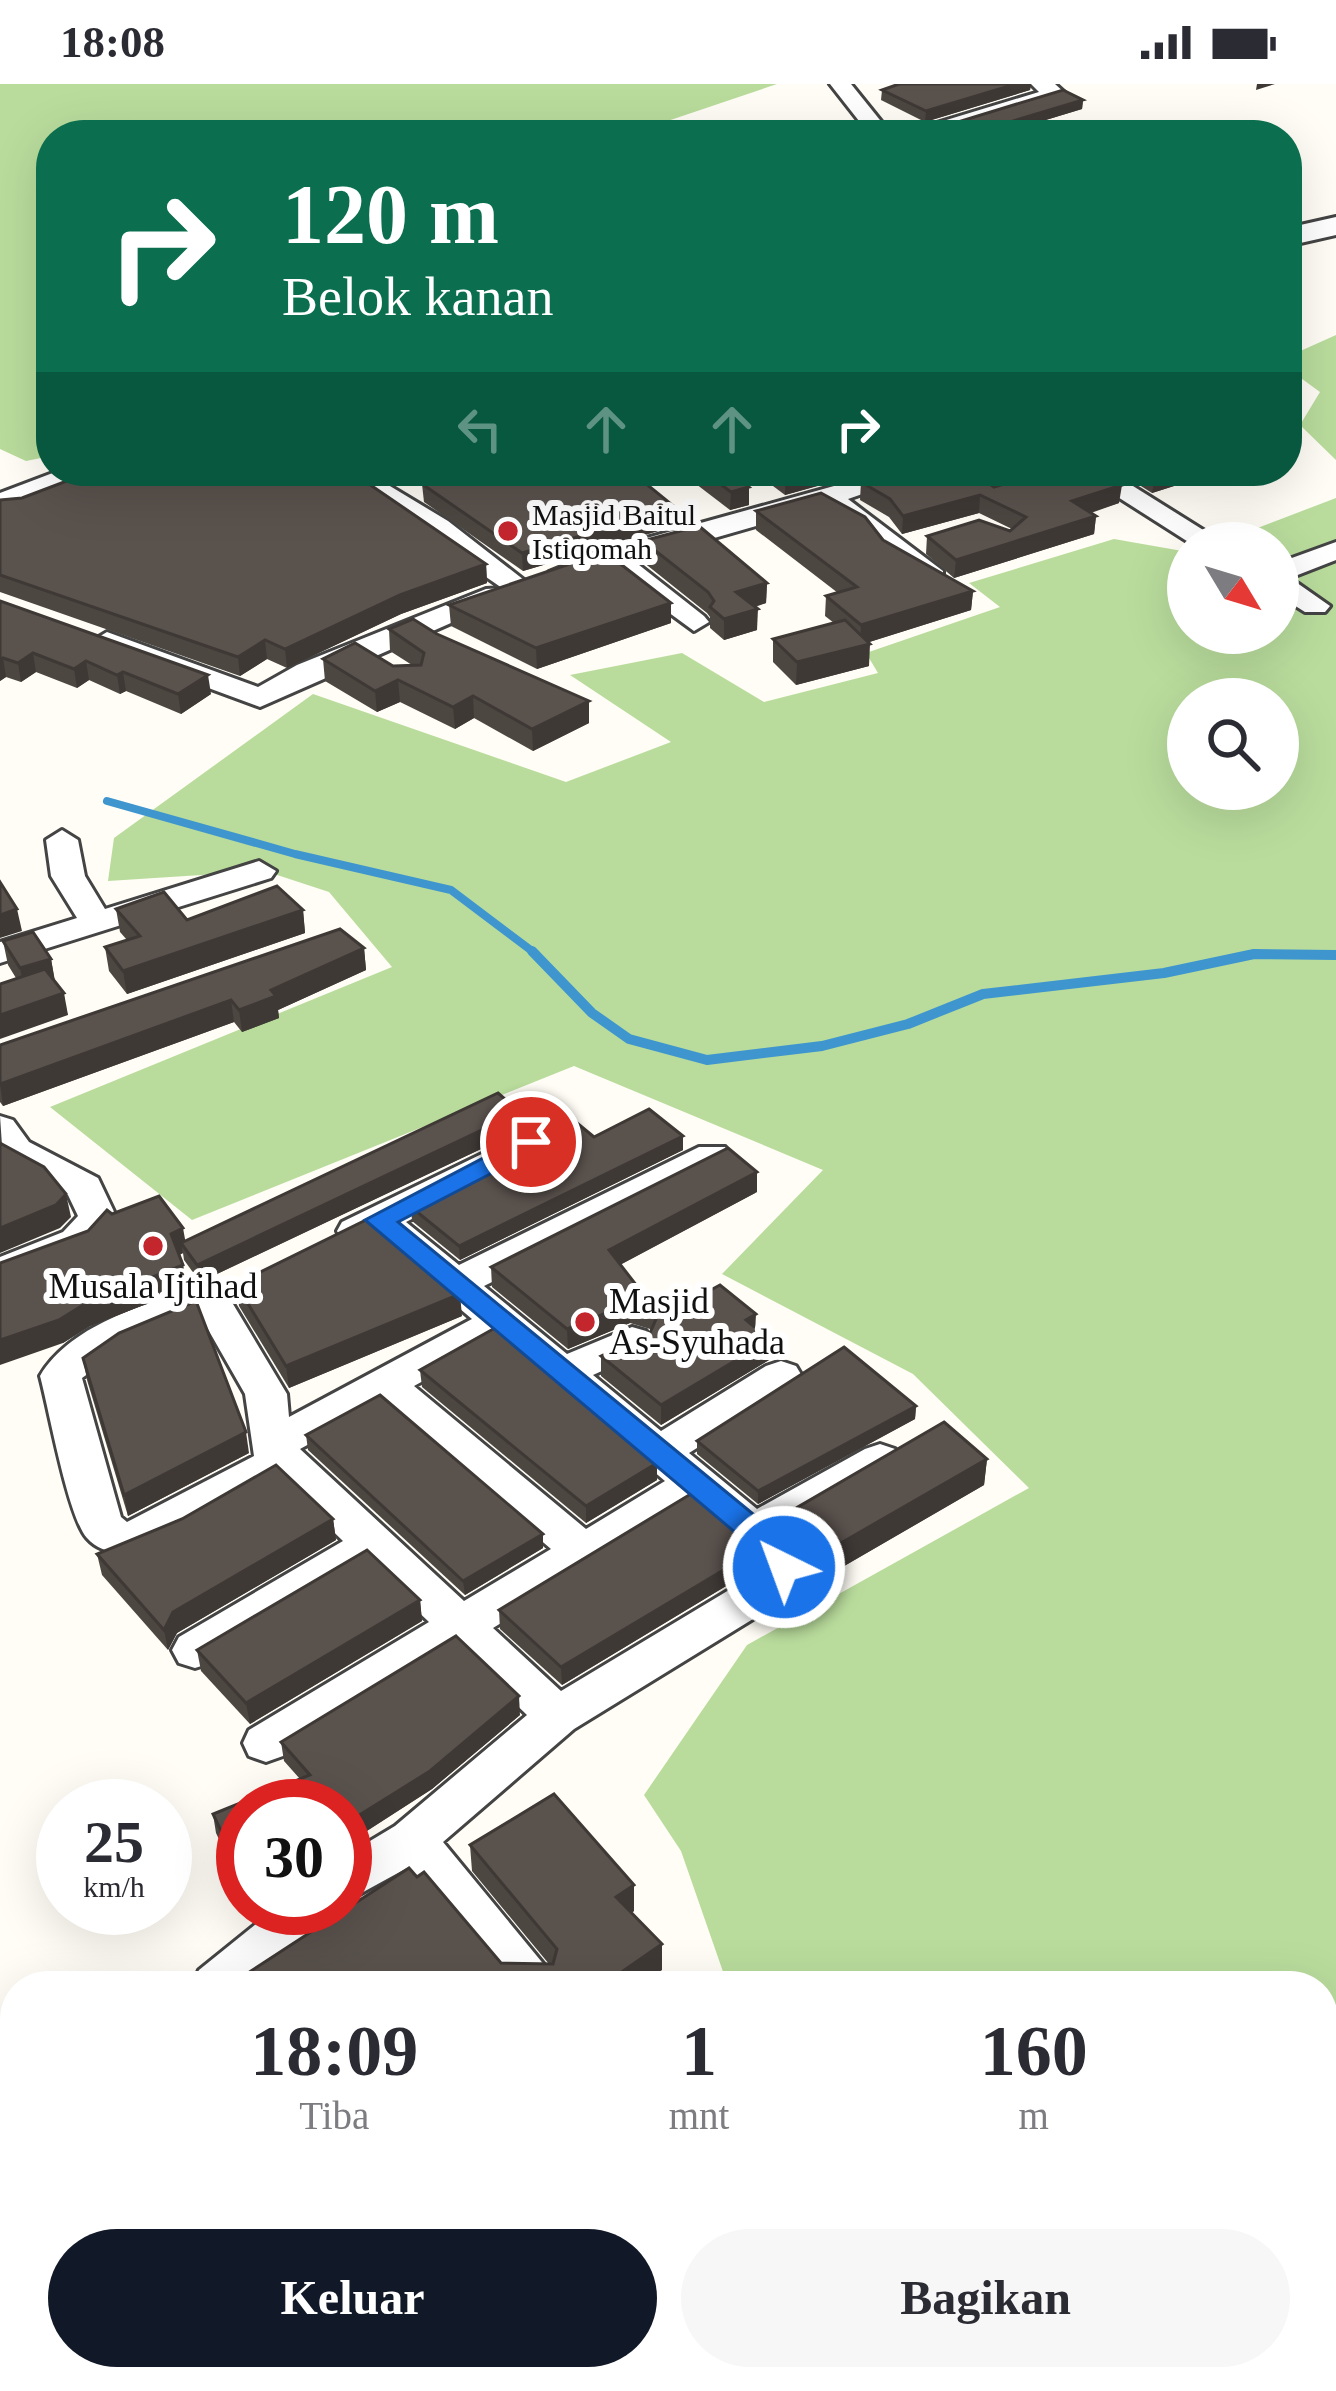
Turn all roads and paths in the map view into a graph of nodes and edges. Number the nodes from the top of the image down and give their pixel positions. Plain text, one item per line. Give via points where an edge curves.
1 (1047, 90) edge
2 (853, 92) edge
3 (871, 120) edge
4 (954, 120) edge
5 (1336, 226) edge
6 (1302, 234) edge
7 (41, 486) edge
8 (368, 486) edge
9 (748, 486) edge
10 (850, 486) edge
11 (1115, 486) edge
12 (426, 488) edge
13 (6, 497) edge
14 (826, 498) junction
15 (389, 500) junction
16 (780, 510) junction
17 (1175, 522) edge
18 (890, 532) junction
19 (937, 537) edge
20 (1336, 550) edge
21 (610, 557) junction
22 (1299, 565) edge
23 (937, 580) edge
24 (519, 587) junction
25 (1299, 596) edge
26 (1315, 606) dead end
27 (694, 622) dead end
28 (420, 625) junction
29 (86, 634) edge
30 (450, 646) edge
31 (359, 650) junction
32 (392, 668) edge
33 (62, 840) dead end
34 (259, 871) dead end
35 (98, 924) junction
36 (0, 953) edge
37 (531, 1142) edge
38 (5, 1146) edge
39 (712, 1156) edge
40 (379, 1220) junction
41 (315, 1250) edge
42 (0, 1272) edge
43 (252, 1279) edge
44 (453, 1285) junction
45 (210, 1299) junction
46 (498, 1322) junction
47 (632, 1341) edge
48 (563, 1372) junction
49 (781, 1376) dead end
50 (383, 1382) junction
51 (921, 1437) edge
52 (277, 1452) junction
53 (659, 1452) junction
54 (694, 1484) junction
55 (754, 1531) junction
56 (376, 1542) junction
57 (584, 1551) junction
58 (466, 1625) junction
59 (195, 1649) edge
60 (558, 1716) junction
61 (266, 1743) dead end
62 (412, 1840) junction
63 (372, 1864) edge
64 (279, 1935) edge
65 (235, 1971) edge
66 (524, 1971) edge

1 - 4 street
2 - 3 street
5 - 6 street
7 - 13 street
8 - 15 street
9 - 16 street
10 - 14 street
11 - 17 street
12 - 15 street
14 - 16 street
14 - 18 street
15 - 24 street
16 - 21 street
18 - 19 street
18 - 23 street
20 - 22 street
21 - 24 street
21 - 27 street
24 - 28 street
25 - 26 street
28 - 30 street
28 - 31 street
29 - 31 street via 260,698
31 - 32 street
33 - 35 street via 68,876
34 - 35 street
35 - 36 street
37 - 40 street
38 - 42 street via 84,1187 98,1218 77,1240
39 - 44 street
40 - 41 street
40 - 44 street
43 - 45 street
44 - 46 street
45 - 52 street via 266,1394
45 - 52 street via 107,1341 69,1362 62,1376 101,1526 130,1540
46 - 48 street
46 - 50 street
47 - 48 street
48 - 53 street
49 - 53 street
50 - 52 street
50 - 57 street
51 - 55 street
52 - 56 street
53 - 54 street
54 - 55 street
54 - 57 street
55 - 60 street via 784,1567 755,1596
56 - 58 street
56 - 59 street
57 - 58 street
58 - 60 street
58 - 61 street
60 - 62 street
62 - 63 street
62 - 66 street
64 - 65 street

